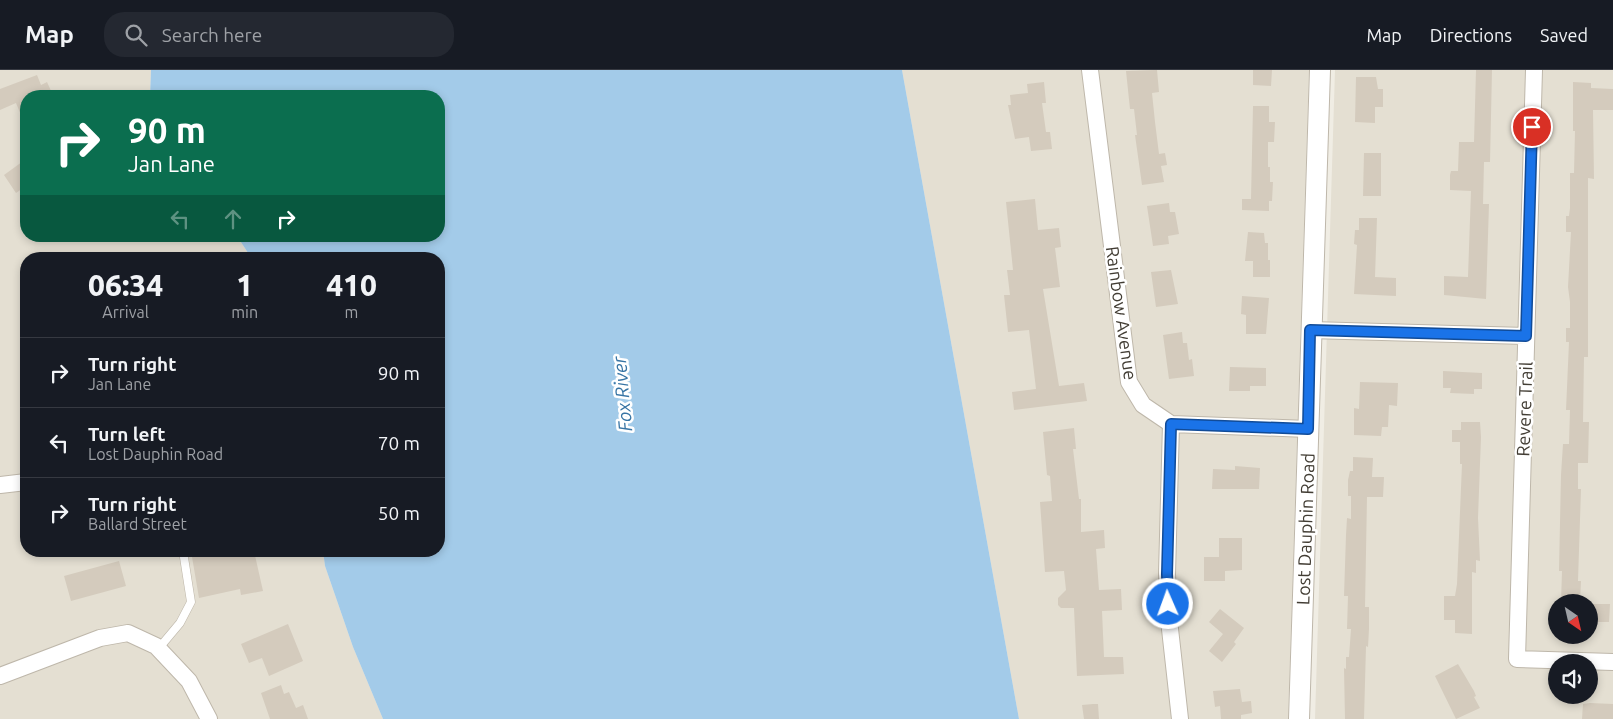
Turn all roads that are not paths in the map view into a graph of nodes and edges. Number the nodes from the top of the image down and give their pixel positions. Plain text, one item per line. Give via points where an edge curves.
1 (1090, 70) edge
2 (1320, 70) edge
3 (1534, 70) edge
4 (1310, 330) junction
5 (1526, 336) junction
6 (1171, 424) junction
7 (1308, 429) junction
8 (20, 483) edge
9 (0, 485) edge
10 (184, 557) edge
11 (158, 648) junction
12 (1613, 662) edge
13 (0, 676) edge
14 (209, 719) edge
15 (1180, 719) edge
16 (1299, 719) edge

1 - 6 street, Rainbow Avenue via 1129,382 1143,405
2 - 4 street, Lost Dauphin Road
3 - 5 street, Revere Trail
4 - 5 street
4 - 7 street, Lost Dauphin Road
5 - 12 street, Revere Trail via 1517,659
6 - 7 street
6 - 15 street via 1167,574
7 - 16 street, Lost Dauphin Road
8 - 9 street
10 - 11 lane via 191,602 180,623
11 - 13 street via 128,633 100,638
11 - 14 street via 189,681

